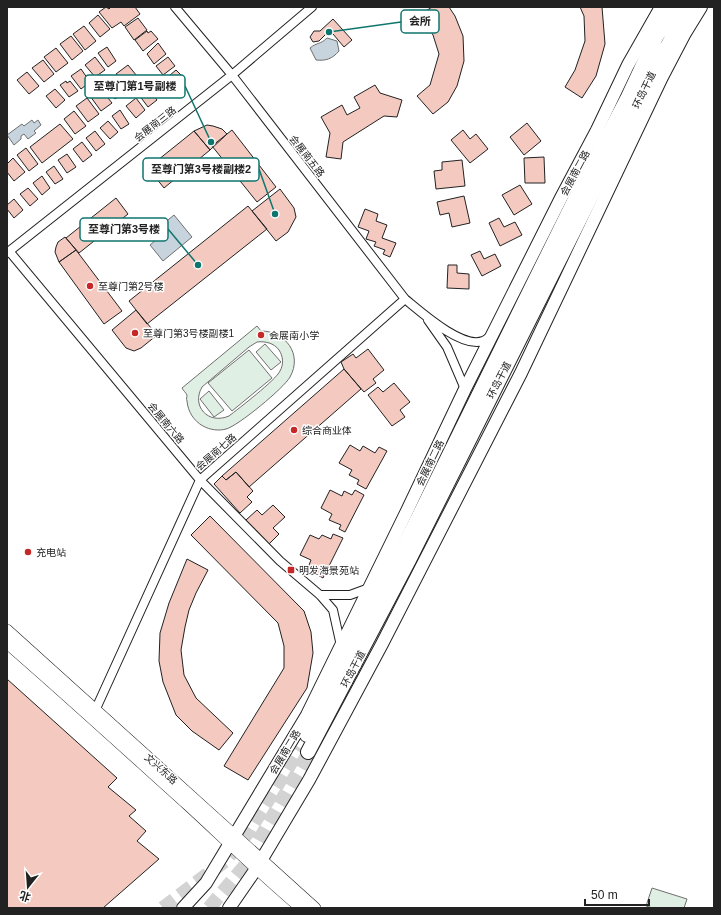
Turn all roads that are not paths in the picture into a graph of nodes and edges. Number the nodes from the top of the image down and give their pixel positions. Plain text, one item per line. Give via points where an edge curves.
1 (174, 7) edge
2 (312, 7) edge
3 (660, 7) edge
4 (675, 7) edge
5 (689, 7) edge
6 (701, 7) edge
7 (232, 76) junction
8 (8, 252) edge
9 (405, 299) junction
10 (426, 316) junction
11 (493, 334) junction
12 (466, 389) junction
13 (200, 480) junction
14 (369, 588) junction
15 (320, 595) junction
16 (7, 630) edge
17 (7, 643) edge
18 (341, 646) junction
19 (94, 713) junction
20 (232, 839) junction
21 (258, 865) junction
22 (183, 908) edge
23 (229, 908) edge
24 (301, 908) edge
25 (315, 908) edge

1 - 7 street, 会展南五路
2 - 7 street, 会展南三路
3 - 11 main road, 会展南二路 via 628,65
4 - 5 highway, 环岛干道 via 656,37 578,193 304,750 409,560 657,65
6 - 21 main road via 662,76 521,373 382,644 310,780
7 - 8 street, 会展南三路
7 - 9 street, 会展南五路
8 - 13 street, 会展南六路
9 - 10 street, 会展南五路
9 - 13 street, 会展南七路
10 - 11 street via 460,339 483,341
10 - 12 street via 447,348
11 - 12 main road, 会展南二路
12 - 14 main road, 会展南二路
13 - 15 street, 会展南六路 via 280,562
13 - 19 street, 会展南七路
14 - 15 street via 350,595
14 - 18 main road, 会展南二路
15 - 18 street, 会展南六路 via 332,610
16 - 19 main road, 文兴东路
17 - 19 main road, 文兴东路
18 - 20 main road, 会展南二路 via 307,715
19 - 20 main road, 文兴东路
20 - 21 main road, 文兴东路
20 - 22 main road, 会展南二路 via 206,883
21 - 23 main road
21 - 24 main road, 文兴东路
21 - 25 main road, 文兴东路

